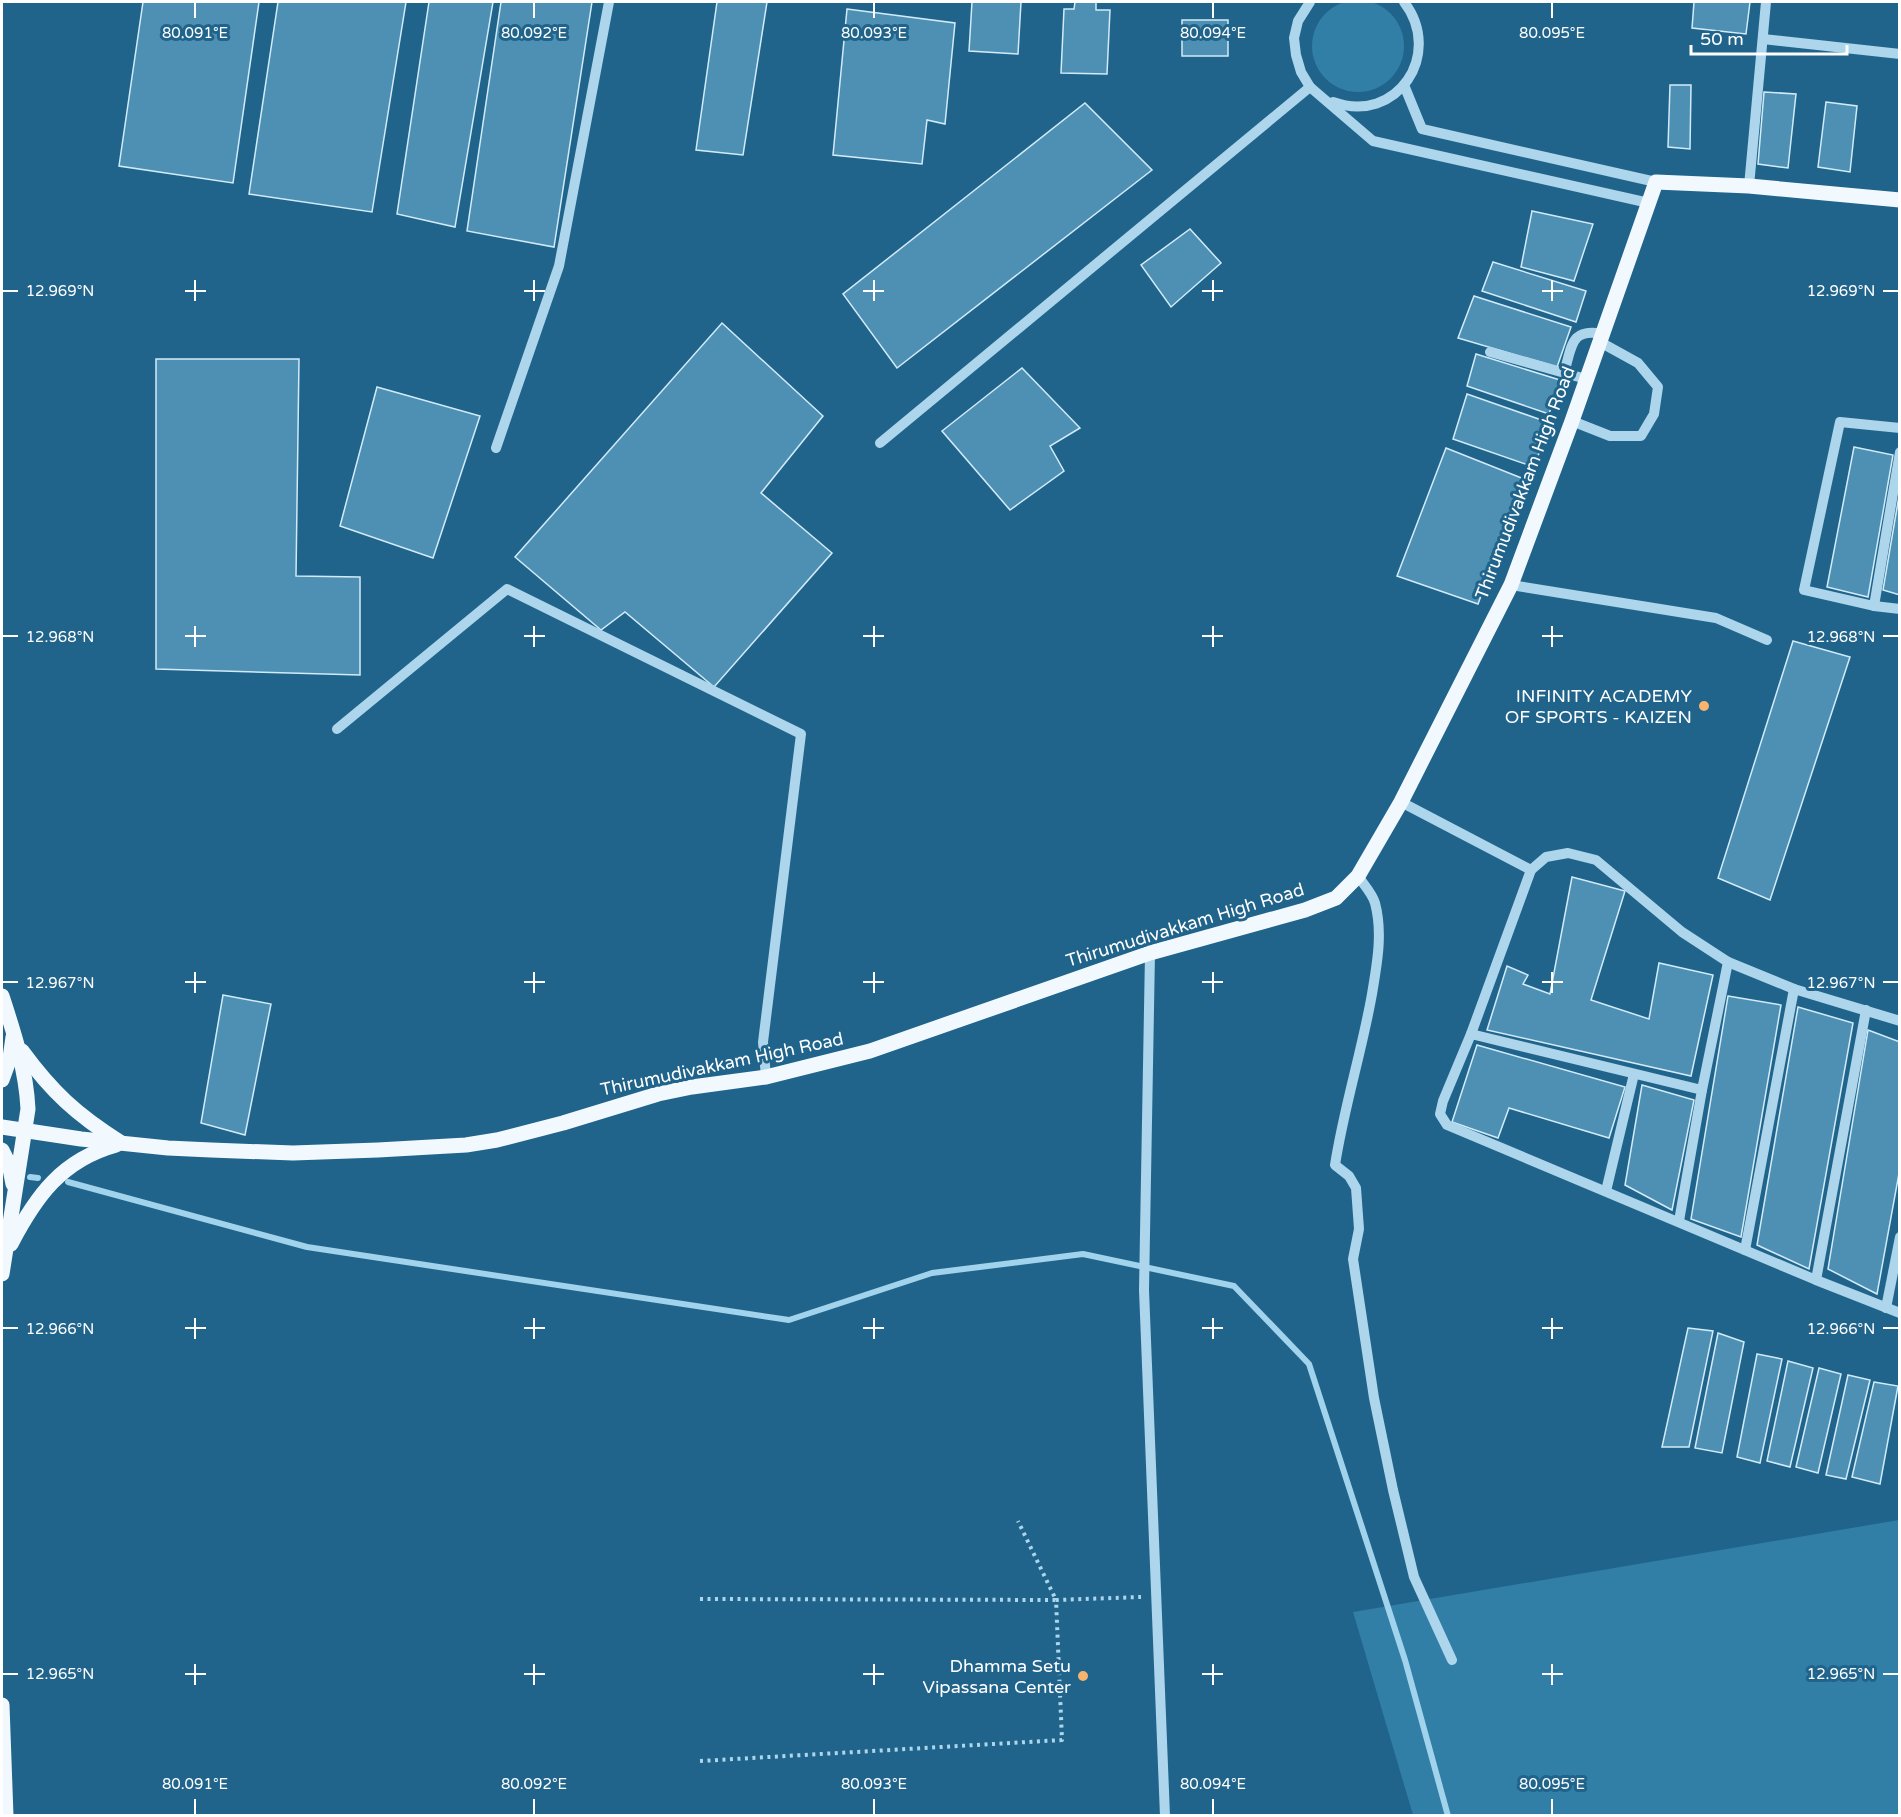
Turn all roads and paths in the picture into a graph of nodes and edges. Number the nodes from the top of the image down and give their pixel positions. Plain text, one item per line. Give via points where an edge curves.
1 (609, 2) edge
2 (1310, 2) edge
3 (1404, 2) edge
4 (1766, 2) edge
5 (1414, 7) edge
6 (1763, 39) junction
7 (1899, 54) edge
8 (1404, 86) junction
9 (1310, 87) junction
10 (1327, 100) junction
11 (1656, 182) junction
12 (1749, 186) junction
13 (1899, 200) edge
14 (1649, 203) junction
15 (1602, 338) junction
16 (1490, 352) dead end
17 (1564, 373) junction
18 (1586, 379) junction
19 (1572, 421) junction
20 (1899, 428) edge
21 (880, 443) dead end
22 (496, 448) dead end
23 (1899, 452) edge
24 (1511, 585) junction
25 (1874, 606) junction
26 (1899, 609) edge
27 (1767, 640) dead end
28 (337, 729) dead end
29 (1401, 802) junction
30 (1531, 870) junction
31 (1358, 876) junction
32 (1150, 953) junction
33 (1728, 962) junction
34 (1794, 989) junction
35 (2, 996) edge
36 (1866, 1010) junction
37 (1899, 1021) edge
38 (1471, 1034) junction
39 (15, 1037) junction
40 (1634, 1074) junction
41 (766, 1077) junction
42 (2, 1080) edge
43 (1702, 1090) junction
44 (2, 1127) edge
45 (24, 1130) junction
46 (122, 1144) junction
47 (2, 1150) edge
48 (1606, 1191) junction
49 (15, 1192) junction
50 (1679, 1221) junction
51 (1899, 1236) edge
52 (1745, 1250) junction
53 (2, 1271) edge
54 (1816, 1280) junction
55 (1886, 1308) junction
56 (1899, 1313) edge
57 (1018, 1521) dead end
58 (1157, 1597) junction
59 (700, 1599) dead end
60 (1056, 1600) junction
61 (1452, 1660) dead end
62 (2, 1705) edge
63 (700, 1761) dead end
64 (6, 1815) edge
65 (1165, 1815) edge

1 - 22 street via 559,266
2 - 9 street via 1298,21 1294,38 1301,72
3 - 5 street
4 - 6 street
5 - 8 street via 1420,42 1416,65
6 - 7 street
6 - 12 street
8 - 10 street via 1392,97 1368,106 1343,106
8 - 11 street via 1422,129
9 - 10 street
9 - 21 street
10 - 14 street via 1373,141
11 - 12 main road
11 - 14 main road, Thirumudivakkam High Road
12 - 13 main road
14 - 15 main road, Thirumudivakkam High Road
15 - 17 street via 1590,331 1578,336
15 - 18 main road, Thirumudivakkam High Road
15 - 19 street via 1638,363 1658,387 1654,414 1641,436 1610,435
16 - 17 street
17 - 18 street
18 - 19 main road, Thirumudivakkam High Road
19 - 24 main road, Thirumudivakkam High Road
20 - 25 street via 1840,422 1804,590
23 - 25 street
24 - 27 street via 1716,618
24 - 29 main road, Thirumudivakkam High Road
25 - 26 street
28 - 41 street via 507,589 801,734 763,1042
29 - 30 street
29 - 31 main road, Thirumudivakkam High Road
30 - 33 street via 1546,857 1568,853 1596,860 1682,932
30 - 38 street
31 - 32 main road, Thirumudivakkam High Road via 1336,898 1305,910
31 - 61 street via 1375,900 1379,954 1335,1165 1356,1188 1359,1229 1353,1259 1374,1398 1393,1490 1414,1577
32 - 41 main road, Thirumudivakkam High Road via 870,1051
32 - 58 street via 1144,1290
33 - 34 street
33 - 43 street
34 - 36 street
34 - 52 street
35 - 39 main road
36 - 37 street
36 - 54 street
38 - 40 street
38 - 48 street via 1443,1101 1440,1114 1446,1125
39 - 42 main road
39 - 45 main road via 27,1088
39 - 46 main road via 36,1070 73,1110
40 - 43 street
40 - 48 street
41 - 46 main road, Thirumudivakkam High Road via 658,1094 563,1123 466,1145 293,1153
43 - 50 street
44 - 45 main road, Thirumudivakkam High Road
45 - 46 main road, Thirumudivakkam High Road
45 - 49 main road
46 - 53 main road via 92,1154 56,1177 26,1217
47 - 49 main road
48 - 50 street
49 - 53 main road
50 - 52 street
51 - 55 street
52 - 54 street
54 - 55 street
55 - 56 street
57 - 60 path
58 - 60 path
58 - 65 street
59 - 60 path
60 - 63 path via 1062,1740
62 - 64 main road

